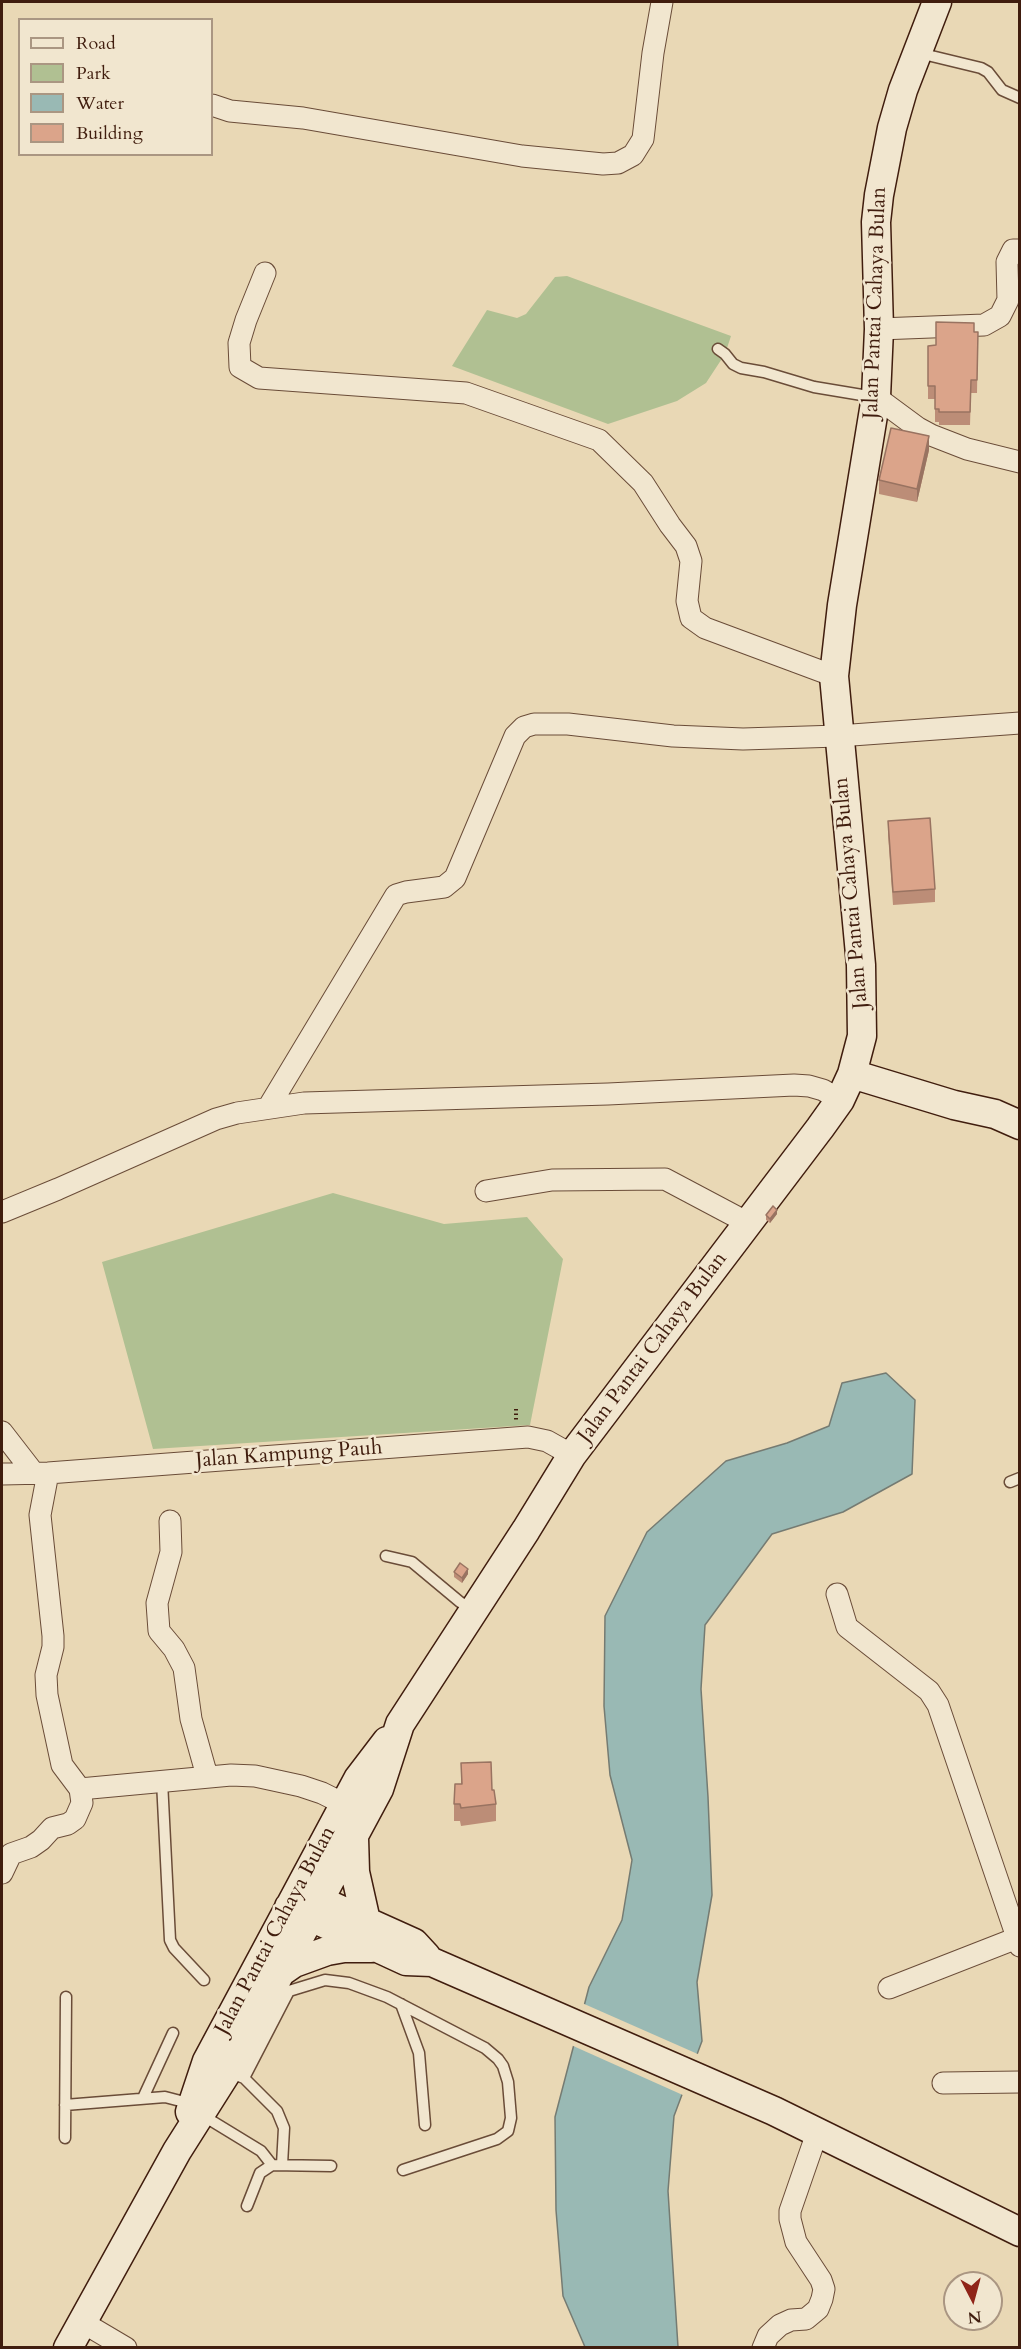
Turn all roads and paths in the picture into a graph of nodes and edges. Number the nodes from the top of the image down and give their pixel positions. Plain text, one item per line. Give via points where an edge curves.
1 (662, 2) edge
2 (937, 2) edge
3 (917, 53) junction
4 (1020, 98) edge
5 (213, 105) edge
6 (1020, 250) edge
7 (265, 273) dead end
8 (879, 329) junction
9 (718, 349) dead end
10 (876, 398) junction
11 (1020, 462) edge
12 (834, 676) junction
13 (1020, 723) edge
14 (838, 736) junction
15 (855, 1065) junction
16 (840, 1100) junction
17 (268, 1108) junction
18 (1007, 1120) edge
19 (486, 1191) dead end
20 (2, 1212) edge
21 (748, 1223) junction
22 (2, 1432) edge
23 (572, 1455) junction
24 (40, 1473) junction
25 (2, 1474) edge
26 (170, 1521) dead end
27 (386, 1556) dead end
28 (837, 1594) dead end
29 (474, 1611) junction
30 (207, 1776) junction
31 (162, 1781) junction
32 (80, 1789) junction
33 (352, 1815) junction
34 (2, 1873) edge
35 (304, 1904) junction
36 (366, 1921) junction
37 (1018, 1942) edge
38 (379, 1949) junction
39 (432, 1962) junction
40 (204, 1980) dead end
41 (281, 1982) junction
42 (889, 1988) dead end
43 (66, 1997) dead end
44 (401, 2004) junction
45 (173, 2033) dead end
46 (236, 2075) junction
47 (1020, 2082) edge
48 (943, 2083) dead end
49 (143, 2098) junction
50 (65, 2105) junction
51 (196, 2109) junction
52 (424, 2125) dead end
53 (817, 2133) junction
54 (65, 2138) dead end
55 (277, 2165) junction
56 (331, 2166) dead end
57 (403, 2170) dead end
58 (247, 2206) dead end
59 (1020, 2232) edge
60 (82, 2322) junction
61 (68, 2348) edge
62 (126, 2348) edge
63 (763, 2348) edge

1 - 5 street via 643,139 633,155 618,163 522,156
2 - 3 main road, Jalan Pantai Cahaya Bulan
3 - 4 lane via 981,68 1002,90
3 - 8 main road, Jalan Pantai Cahaya Bulan via 892,128 879,195
6 - 8 street via 1013,250 1007,262 1008,300 1000,316 984,325
7 - 12 street via 239,343 240,367 259,378 466,393 599,440 643,483 686,546 691,561 687,601 691,618 705,628
8 - 10 main road, Jalan Pantai Cahaya Bulan
9 - 10 lane via 741,368
10 - 11 street via 932,435 966,449
10 - 12 main road, Jalan Pantai Cahaya Bulan
12 - 14 main road, Jalan Pantai Cahaya Bulan
13 - 14 street
14 - 15 main road, Jalan Pantai Cahaya Bulan via 861,965 863,1011
14 - 17 street via 743,739 568,724 524,727 515,736 455,878 444,886 396,895
15 - 16 main road, Jalan Pantai Cahaya Bulan
15 - 18 main road via 959,1089
16 - 17 street via 823,1090 794,1085 304,1103
16 - 21 main road, Jalan Pantai Cahaya Bulan
17 - 20 street via 216,1119
19 - 21 street via 552,1180 665,1179
21 - 23 main road, Jalan Pantai Cahaya Bulan
22 - 24 street
23 - 24 street, Jalan Kampung Pauh via 547,1441 528,1437
23 - 29 main road, Jalan Pantai Cahaya Bulan
24 - 25 street, Jalan Kampung Pauh
24 - 32 street via 40,1515 53,1647 46,1676 47,1695 62,1765
26 - 30 street via 171,1552 157,1603 159,1631 184,1668 190,1719
27 - 29 lane via 412,1562
28 - 37 street via 847,1627 929,1691 938,1705
29 - 33 main road, Jalan Pantai Cahaya Bulan via 397,1734 379,1790
30 - 31 street
30 - 33 street via 279,1780 322,1793
31 - 32 street
31 - 40 lane via 170,1940
32 - 34 street via 82,1803 75,1819 52,1828 31,1847 14,1852
33 - 35 main road, Jalan Pantai Cahaya Bulan
33 - 36 main road via 357,1889
35 - 36 main road
35 - 38 main road
35 - 41 main road, Jalan Pantai Cahaya Bulan
35 - 51 main road, Jalan Pantai Cahaya Bulan via 207,2061
36 - 39 main road via 414,1943
37 - 42 street
38 - 39 main road via 406,1961
38 - 41 main road via 327,1951 294,1963
39 - 53 main road
41 - 44 lane via 337,1980
41 - 46 main road, Jalan Pantai Cahaya Bulan
43 - 50 lane
44 - 52 lane via 419,2053
44 - 57 lane via 485,2048 498,2059 506,2074 511,2118 508,2131 497,2139
45 - 49 lane
46 - 51 main road, Jalan Pantai Cahaya Bulan
46 - 55 lane via 271,2104 281,2119 284,2137
47 - 48 street
49 - 50 lane
49 - 51 lane via 170,2097
50 - 54 lane
51 - 55 lane
51 - 60 main road, Jalan Pantai Cahaya Bulan via 177,2151
53 - 59 main road
53 - 63 street via 790,2219 796,2242 821,2280 822,2299 818,2309 806,2319 780,2325 768,2336
55 - 56 lane
55 - 58 lane via 260,2173
60 - 61 main road, Jalan Pantai Cahaya Bulan
60 - 62 street

